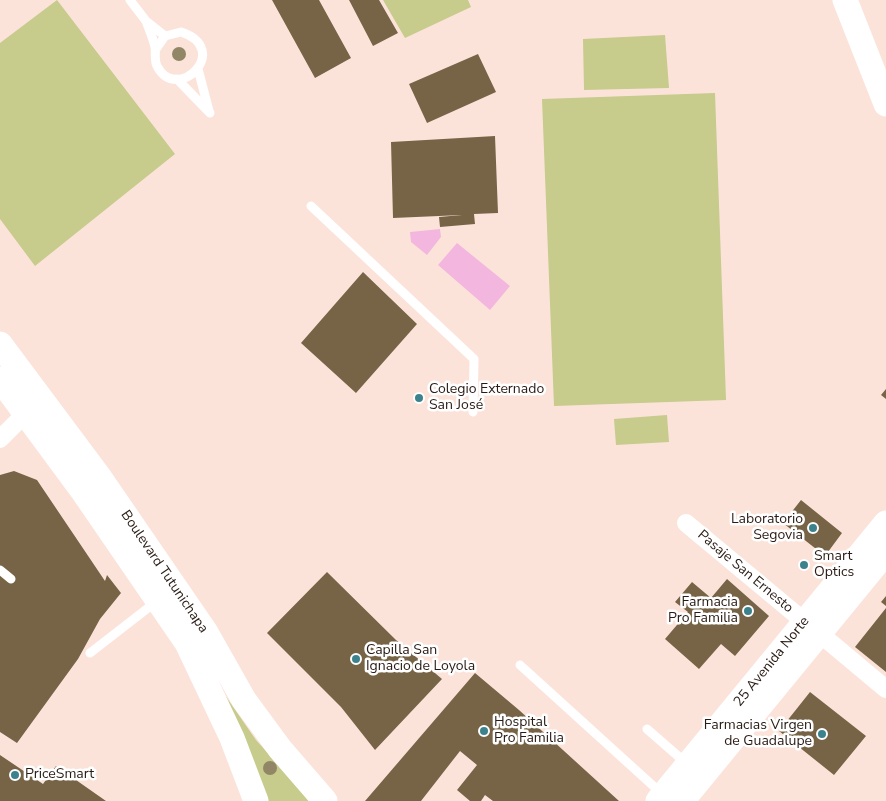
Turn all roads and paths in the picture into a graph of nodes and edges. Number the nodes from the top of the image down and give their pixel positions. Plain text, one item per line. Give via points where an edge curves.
1 (130, 0) edge
2 (845, 0) edge
3 (146, 21) junction
4 (165, 36) junction
5 (156, 49) junction
6 (198, 69) junction
7 (177, 79) junction
8 (886, 104) edge
9 (311, 206) dead end
10 (0, 344) edge
11 (0, 379) edge
12 (473, 412) dead end
13 (26, 413) junction
14 (0, 440) edge
15 (686, 523) dead end
16 (886, 523) edge
17 (886, 552) edge
18 (0, 570) edge
19 (12, 579) dead end
20 (158, 601) junction
21 (812, 628) junction
22 (90, 653) dead end
23 (520, 665) dead end
24 (886, 688) edge
25 (647, 728) dead end
26 (688, 764) junction
27 (668, 799) edge
28 (256, 801) edge
29 (324, 801) edge

1 - 3 lane
2 - 8 main road
3 - 4 lane
3 - 5 lane
4 - 5 lane
4 - 6 lane via 181,32 196,39 202,54
5 - 7 lane via 157,65 168,77
6 - 7 lane via 192,75
6 - 7 lane via 210,113
9 - 12 lane via 474,359
10 - 29 main road, Boulevard Tutunichapa via 100,478 204,631 254,714
11 - 13 main road, Boulevard Tutunichapa
13 - 14 street
13 - 20 main road, Boulevard Tutunichapa
15 - 21 street, Pasaje San Ernesto
16 - 21 main road, 25 Avenida Norte
17 - 21 main road, 25 Avenida Norte
18 - 19 lane
20 - 22 lane
20 - 28 main road, Boulevard Tutunichapa via 187,643 214,697
21 - 24 street, Pasaje San Ernesto
21 - 26 main road, 25 Avenida Norte
21 - 27 main road, 25 Avenida Norte
23 - 27 lane
25 - 26 lane
26 - 27 main road, 25 Avenida Norte

